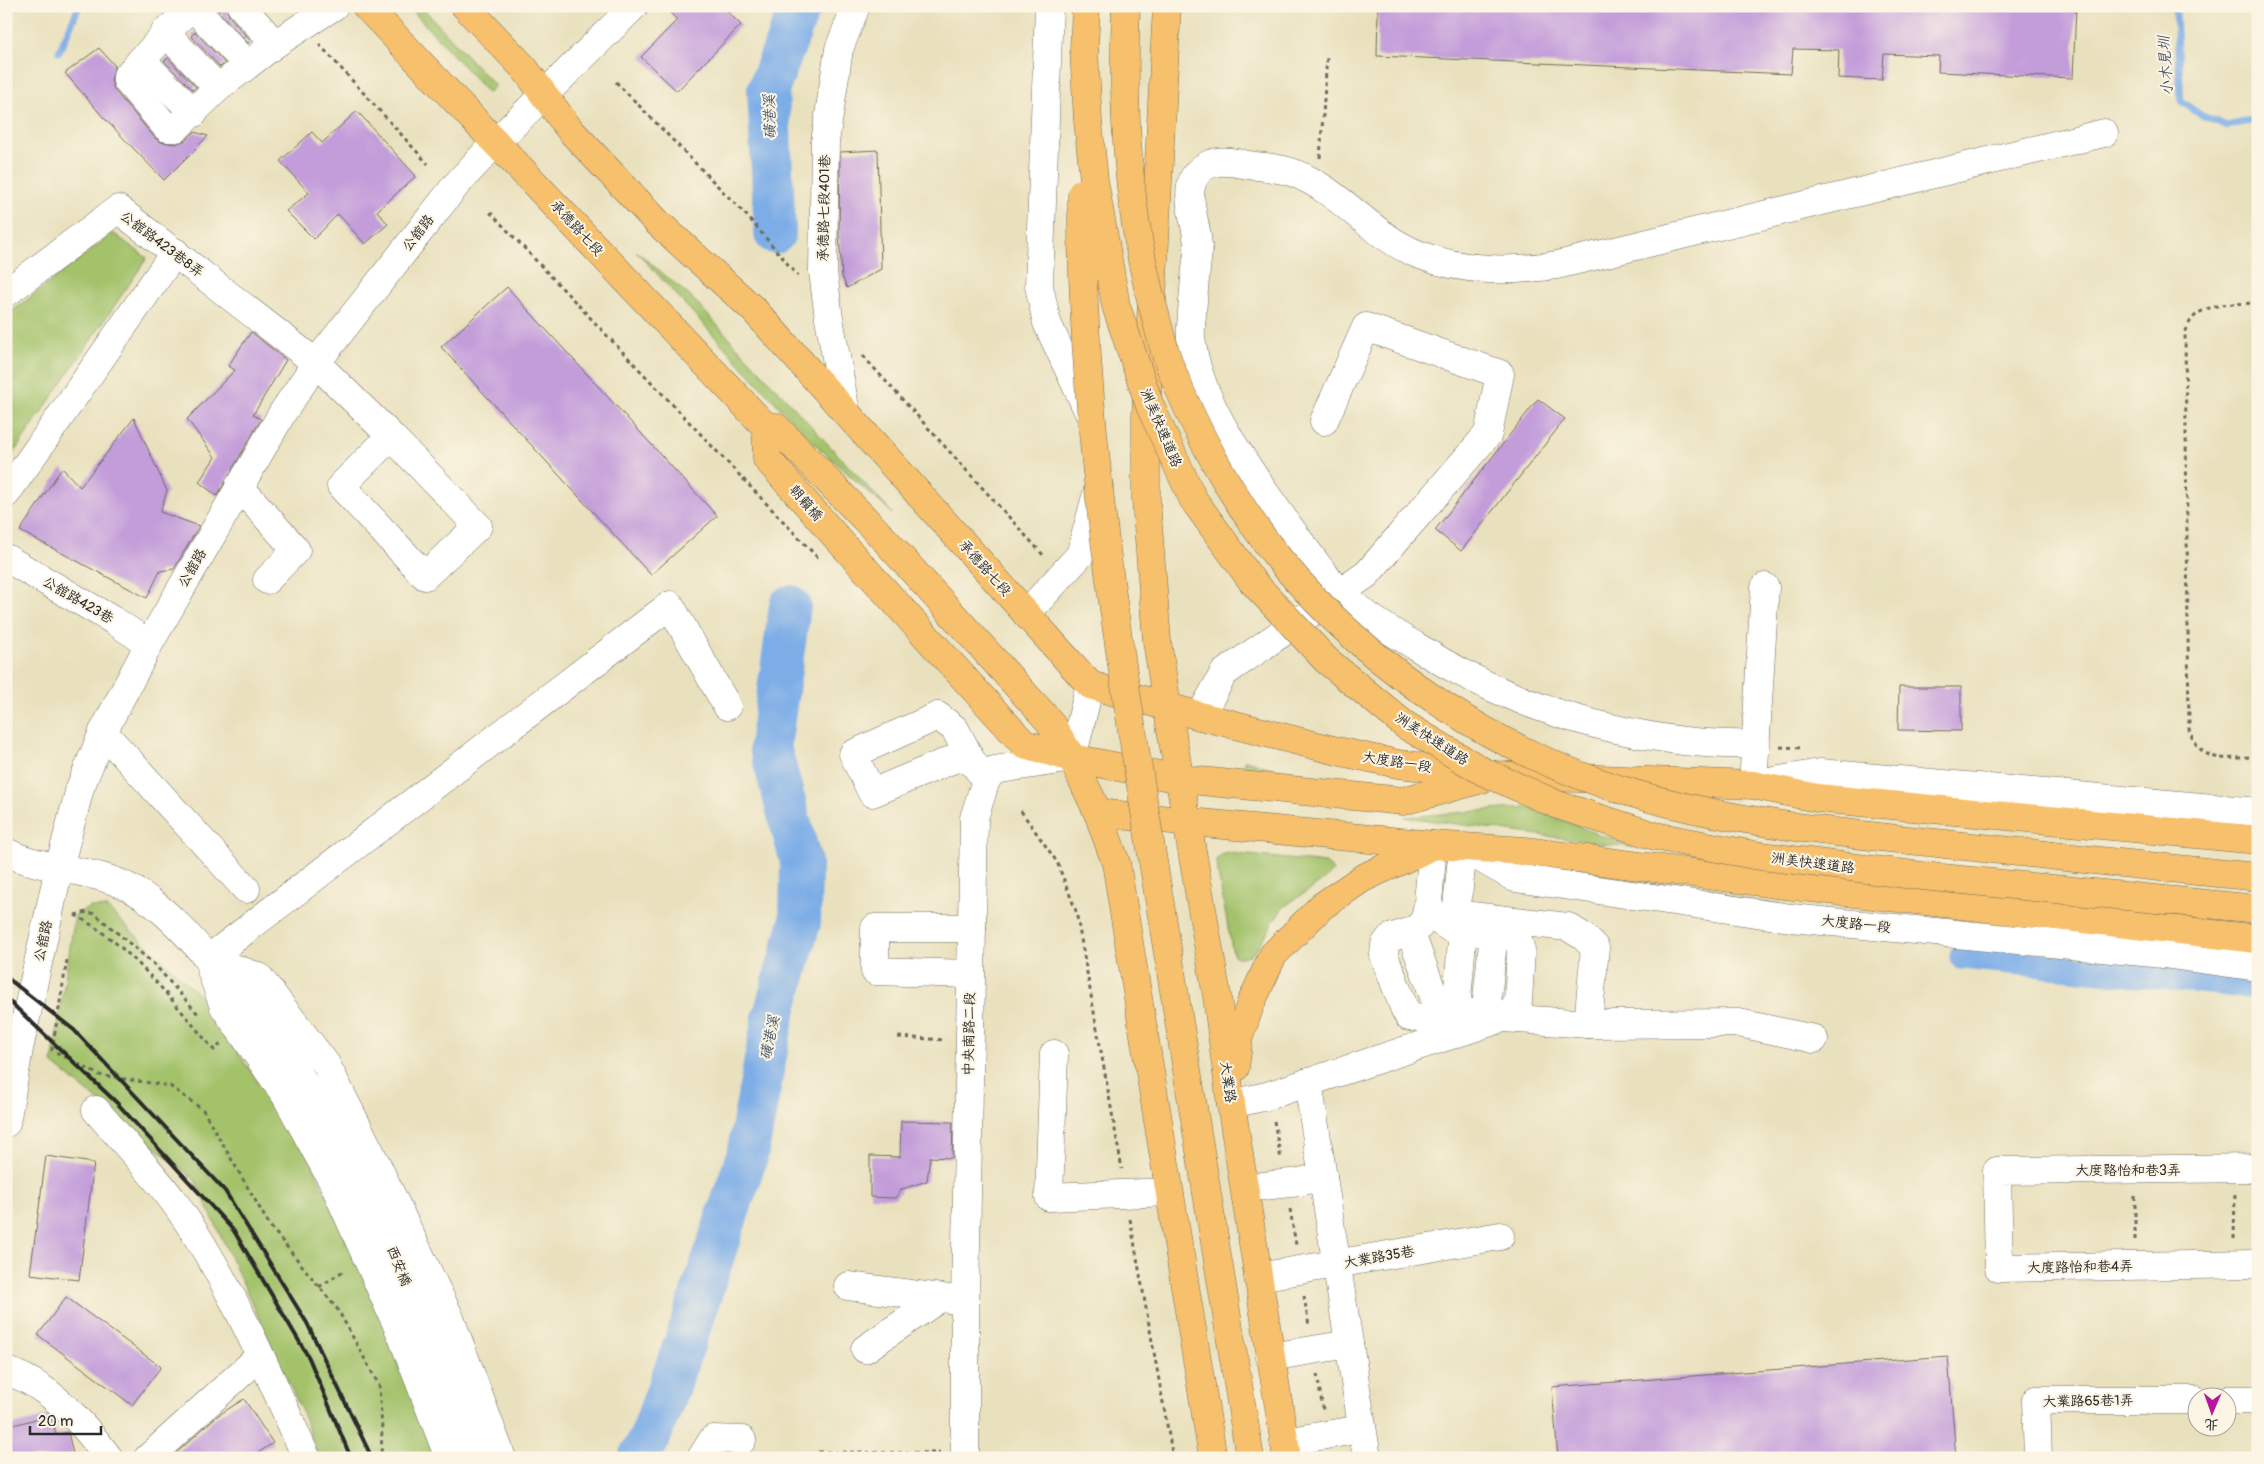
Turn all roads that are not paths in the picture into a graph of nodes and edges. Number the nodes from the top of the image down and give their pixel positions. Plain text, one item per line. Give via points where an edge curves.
1 (191, 6) edge
2 (241, 6) edge
3 (334, 6) edge
4 (366, 6) edge
5 (465, 6) edge
6 (634, 6) edge
7 (856, 6) edge
8 (1048, 6) edge
9 (1086, 6) edge
10 (1126, 6) edge
11 (1167, 6) edge
12 (166, 32) junction
13 (275, 44) junction
14 (1084, 48) junction
15 (247, 64) junction
16 (218, 88) junction
17 (543, 95) junction
18 (2104, 133) dead end
19 (494, 144) junction
20 (175, 252) junction
21 (6, 293) edge
22 (316, 363) junction
23 (846, 413) junction
24 (1324, 421) dead end
25 (766, 427) junction
26 (391, 436) junction
27 (239, 486) junction
28 (6, 494) edge
29 (6, 558) edge
30 (267, 580) dead end
31 (1765, 587) dead end
32 (1339, 592) junction
33 (1026, 614) junction
34 (149, 644) junction
35 (1090, 685) junction
36 (727, 706) dead end
37 (1167, 706) junction
38 (1200, 716) junction
39 (102, 732) junction
40 (1756, 745) junction
41 (1072, 758) junction
42 (1496, 775) junction
43 (1180, 779) junction
44 (1753, 785) junction
45 (2258, 812) edge
46 (1098, 813) junction
47 (1187, 822) junction
48 (2258, 840) edge
49 (1433, 846) junction
50 (1463, 848) junction
51 (6, 852) edge
52 (59, 868) junction
53 (2258, 877) edge
54 (246, 890) dead end
55 (1428, 904) junction
56 (2258, 909) edge
57 (972, 928) junction
58 (1462, 930) junction
59 (2258, 939) edge
60 (208, 959) junction
61 (2258, 967) edge
62 (970, 974) junction
63 (1473, 1018) junction
64 (1503, 1018) junction
65 (1588, 1024) junction
66 (1814, 1039) dead end
67 (13, 1046) edge
68 (1054, 1054) dead end
69 (1308, 1082) junction
70 (1231, 1104) junction
71 (96, 1110) dead end
72 (6, 1123) edge
73 (2246, 1169) edge
74 (1997, 1171) joint
75 (1324, 1176) junction
76 (1245, 1188) junction
77 (1169, 1192) junction
78 (1500, 1236) dead end
79 (1336, 1264) junction
80 (2246, 1264) edge
81 (1258, 1277) junction
82 (848, 1286) dead end
83 (952, 1299) junction
84 (1349, 1344) junction
85 (865, 1349) dead end
86 (260, 1356) junction
87 (1270, 1357) junction
88 (6, 1371) edge
89 (2186, 1400) edge
90 (2236, 1400) edge
91 (2258, 1400) edge
92 (1362, 1429) junction
93 (742, 1440) dead end
94 (1285, 1450) edge
95 (965, 1456) edge
96 (306, 1457) edge
97 (109, 1458) edge
98 (148, 1458) edge
99 (449, 1458) edge
100 (474, 1458) edge
101 (502, 1458) edge
102 (701, 1458) edge
103 (1213, 1458) edge
104 (1250, 1458) edge
105 (1367, 1458) edge
106 (2038, 1458) edge

1 - 12 street
1 - 15 street
2 - 13 street
3 - 13 street
4 - 19 main road, 承德路七段
5 - 17 main road via 525,69
6 - 17 street, 公舘路
7 - 23 street, 承德路七段401巷 via 839,49 825,142 823,272
8 - 33 street via 1039,286 1047,323 1101,439 1099,487 1080,554
9 - 14 main road, 洲美快速道路
10 - 53 main road, bridge via 1124,101 1134,220 1147,286 1169,364 1202,437 1244,509 1275,552 1326,609 1376,656 1440,704 1504,741 1571,772 1640,796 1720,815 1828,832
11 - 37 main road, 大業路 via 1146,416 1146,500 1157,641
12 - 16 street
12 - 16 street via 127,76 127,81 167,128 176,128
13 - 15 street
14 - 56 main road, 洲美快速道路, bridge via 1094,180 1116,306 1150,406 1193,499 1252,581 1326,660 1405,725 1484,772 1558,806 1655,836 1754,856
14 - 104 main road, bridge via 1082,259 1088,382 1099,497 1124,685
15 - 16 street
17 - 19 street, 公舘路
17 - 23 main road, 承德路七段 via 570,130 657,222 754,310
18 - 32 street via 1557,265 1522,270 1456,266 1419,255 1388,239 1318,186 1293,172 1213,162 1192,180 1190,194 1199,242 1190,336 1203,387 1239,455
19 - 22 street, 公舘路 via 456,185
19 - 25 main road, 承德路七段 via 527,174
20 - 21 street, 公舘路423巷8弄 via 118,209
20 - 22 street, 公舘路423巷8弄
20 - 28 street
22 - 26 street, 公舘路423巷8弄
22 - 27 street, 公舘路
23 - 33 main road, 承德路七段
24 - 32 street via 1366,327 1500,374 1488,434 1366,574
25 - 41 main road via 776,427 886,541 1049,721
25 - 41 main road, 朝籟橋 via 767,459 1024,744
26 - 26 street, 公舘路423巷8弄 via 478,526 425,576 341,486
27 - 30 street via 296,550
27 - 34 street, 公舘路
29 - 34 street, 公舘路423巷
31 - 40 street
32 - 38 street via 1224,673
32 - 40 street via 1439,661 1481,684 1543,710 1613,730 1686,742
33 - 35 main road, 承德路七段
34 - 39 street, 公舘路
35 - 37 main road
35 - 41 street
36 - 60 street via 670,605
37 - 38 main road, 大度路一段
37 - 43 main road, 大業路
38 - 42 main road, 大度路一段 via 1337,752 1398,764
39 - 52 street, 公舘路 via 80,788
39 - 54 street
40 - 44 street
41 - 43 main road
41 - 46 main road
41 - 57 street, 中央南路二段 via 978,770
42 - 43 main road via 1402,801
42 - 44 main road, 大度路一段
43 - 47 main road, 大業路
44 - 45 street, 大度路一段 via 1820,773
44 - 48 main road, 大度路一段 via 1817,798
46 - 47 main road
46 - 77 main road via 1116,863
47 - 49 main road, 大度路一段
47 - 70 main road, 大業路 via 1217,996
49 - 50 main road, 大度路一段
49 - 55 street
49 - 70 main road via 1364,878 1322,906 1273,955 1239,1037
50 - 59 main road, 大度路一段 via 1526,851 1776,884
50 - 61 street, 大度路一段 via 1515,878 1791,918 2164,954
50 - 65 street via 1457,906 1463,915 1568,927 1595,948
51 - 52 street, 西安橋 via 20,859
52 - 60 street, 西安橋 via 118,882 150,900
52 - 67 street, 公舘路
55 - 58 street via 1435,918 1450,928
55 - 63 street via 1425,919 1417,929 1390,938 1385,945 1384,955 1405,1010 1409,1017
57 - 62 street, 中央南路二段
57 - 62 street via 875,928 875,971
58 - 63 street via 1457,999 1458,1005
58 - 64 street via 1517,937 1521,950 1518,1002 1513,1011
60 - 99 street via 224,1007 286,1096 333,1182 401,1334
60 - 100 street, 西安橋 via 260,1019 329,1125 387,1236
60 - 101 street via 259,977 326,1064 450,1318
62 - 83 street, 中央南路二段 via 969,1041
63 - 64 street
64 - 65 street
64 - 69 street
65 - 66 street via 1739,1023
67 - 72 street, 公舘路
68 - 77 street via 1049,1197
69 - 70 street
69 - 75 street
70 - 76 main road, 大業路
71 - 86 street via 177,1206 224,1283
73 - 74 street, 大度路怡和巷3弄
74 - 80 street, 大度路怡和巷4弄 via 1999,1268
75 - 76 street
75 - 79 street
76 - 81 main road, 大業路
77 - 103 main road
78 - 79 street, 大業路35巷
79 - 81 street, 大業路35巷
79 - 84 street
81 - 87 main road, 大業路
82 - 83 street
83 - 85 street
83 - 95 street, 中央南路二段
84 - 87 street
84 - 92 street
86 - 96 street
86 - 98 street
87 - 94 main road, 大業路
88 - 97 street via 24,1376 75,1416
89 - 106 street, 大業路65巷1弄 via 2036,1400
90 - 91 street
92 - 94 street
92 - 105 street
93 - 102 street via 713,1439

